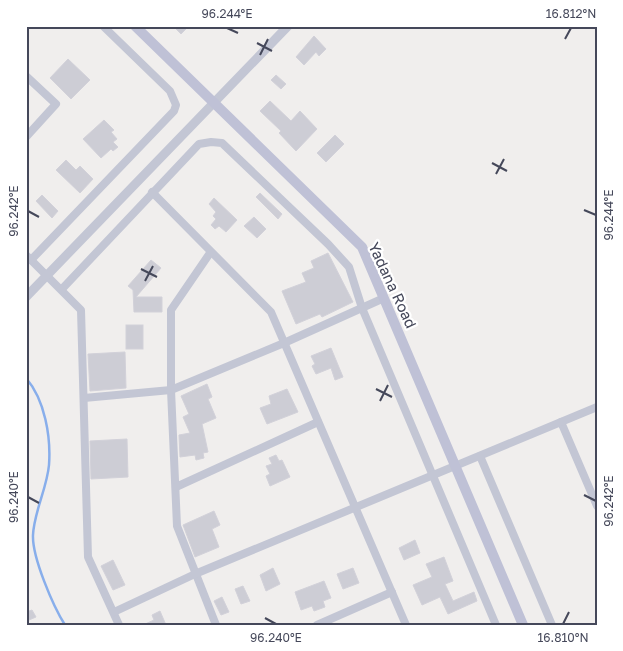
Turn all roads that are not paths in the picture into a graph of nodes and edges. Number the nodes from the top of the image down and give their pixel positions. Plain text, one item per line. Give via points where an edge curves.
1 (103, 26) edge
2 (135, 26) edge
3 (288, 26) edge
4 (26, 76) edge
5 (214, 104) junction
6 (27, 133) edge
7 (152, 192) junction
8 (210, 253) junction
9 (29, 258) edge
10 (48, 276) junction
11 (62, 289) junction
12 (26, 297) edge
13 (384, 298) junction
14 (362, 308) junction
15 (284, 343) junction
16 (171, 390) junction
17 (84, 398) junction
18 (597, 406) edge
19 (318, 422) junction
20 (561, 422) junction
21 (480, 456) junction
22 (456, 466) junction
23 (434, 476) junction
24 (176, 487) junction
25 (355, 506) junction
26 (597, 506) edge
27 (195, 574) junction
28 (392, 592) junction
29 (114, 612) junction
30 (119, 625) edge
31 (216, 625) edge
32 (317, 625) edge
33 (406, 625) edge
34 (496, 625) edge
35 (524, 625) edge
36 (552, 625) edge

1 - 9 street via 170,91 176,105 174,111
2 - 5 main road, Yadana Road
3 - 5 street
4 - 6 street via 56,104
5 - 10 street
5 - 13 main road, Yadana Road via 362,247
7 - 8 street
7 - 11 street
7 - 14 street via 199,144 222,143 349,267
8 - 15 street via 271,312
8 - 16 street via 171,310
9 - 10 street
10 - 11 street
10 - 12 street
11 - 17 street via 81,310
13 - 14 street
13 - 22 main road, Yadana Road
14 - 15 street
14 - 23 street
15 - 16 street
15 - 19 street
16 - 17 street
16 - 24 street
17 - 29 street via 88,556
18 - 20 street
19 - 24 street
19 - 25 street
20 - 21 street
20 - 26 street
21 - 22 street
21 - 36 street
22 - 23 street
22 - 35 main road, Yadana Road
23 - 25 street
23 - 34 street
24 - 27 street via 177,526
25 - 27 street
25 - 28 street
27 - 29 street
27 - 31 street
28 - 32 street
28 - 33 street
29 - 30 street

